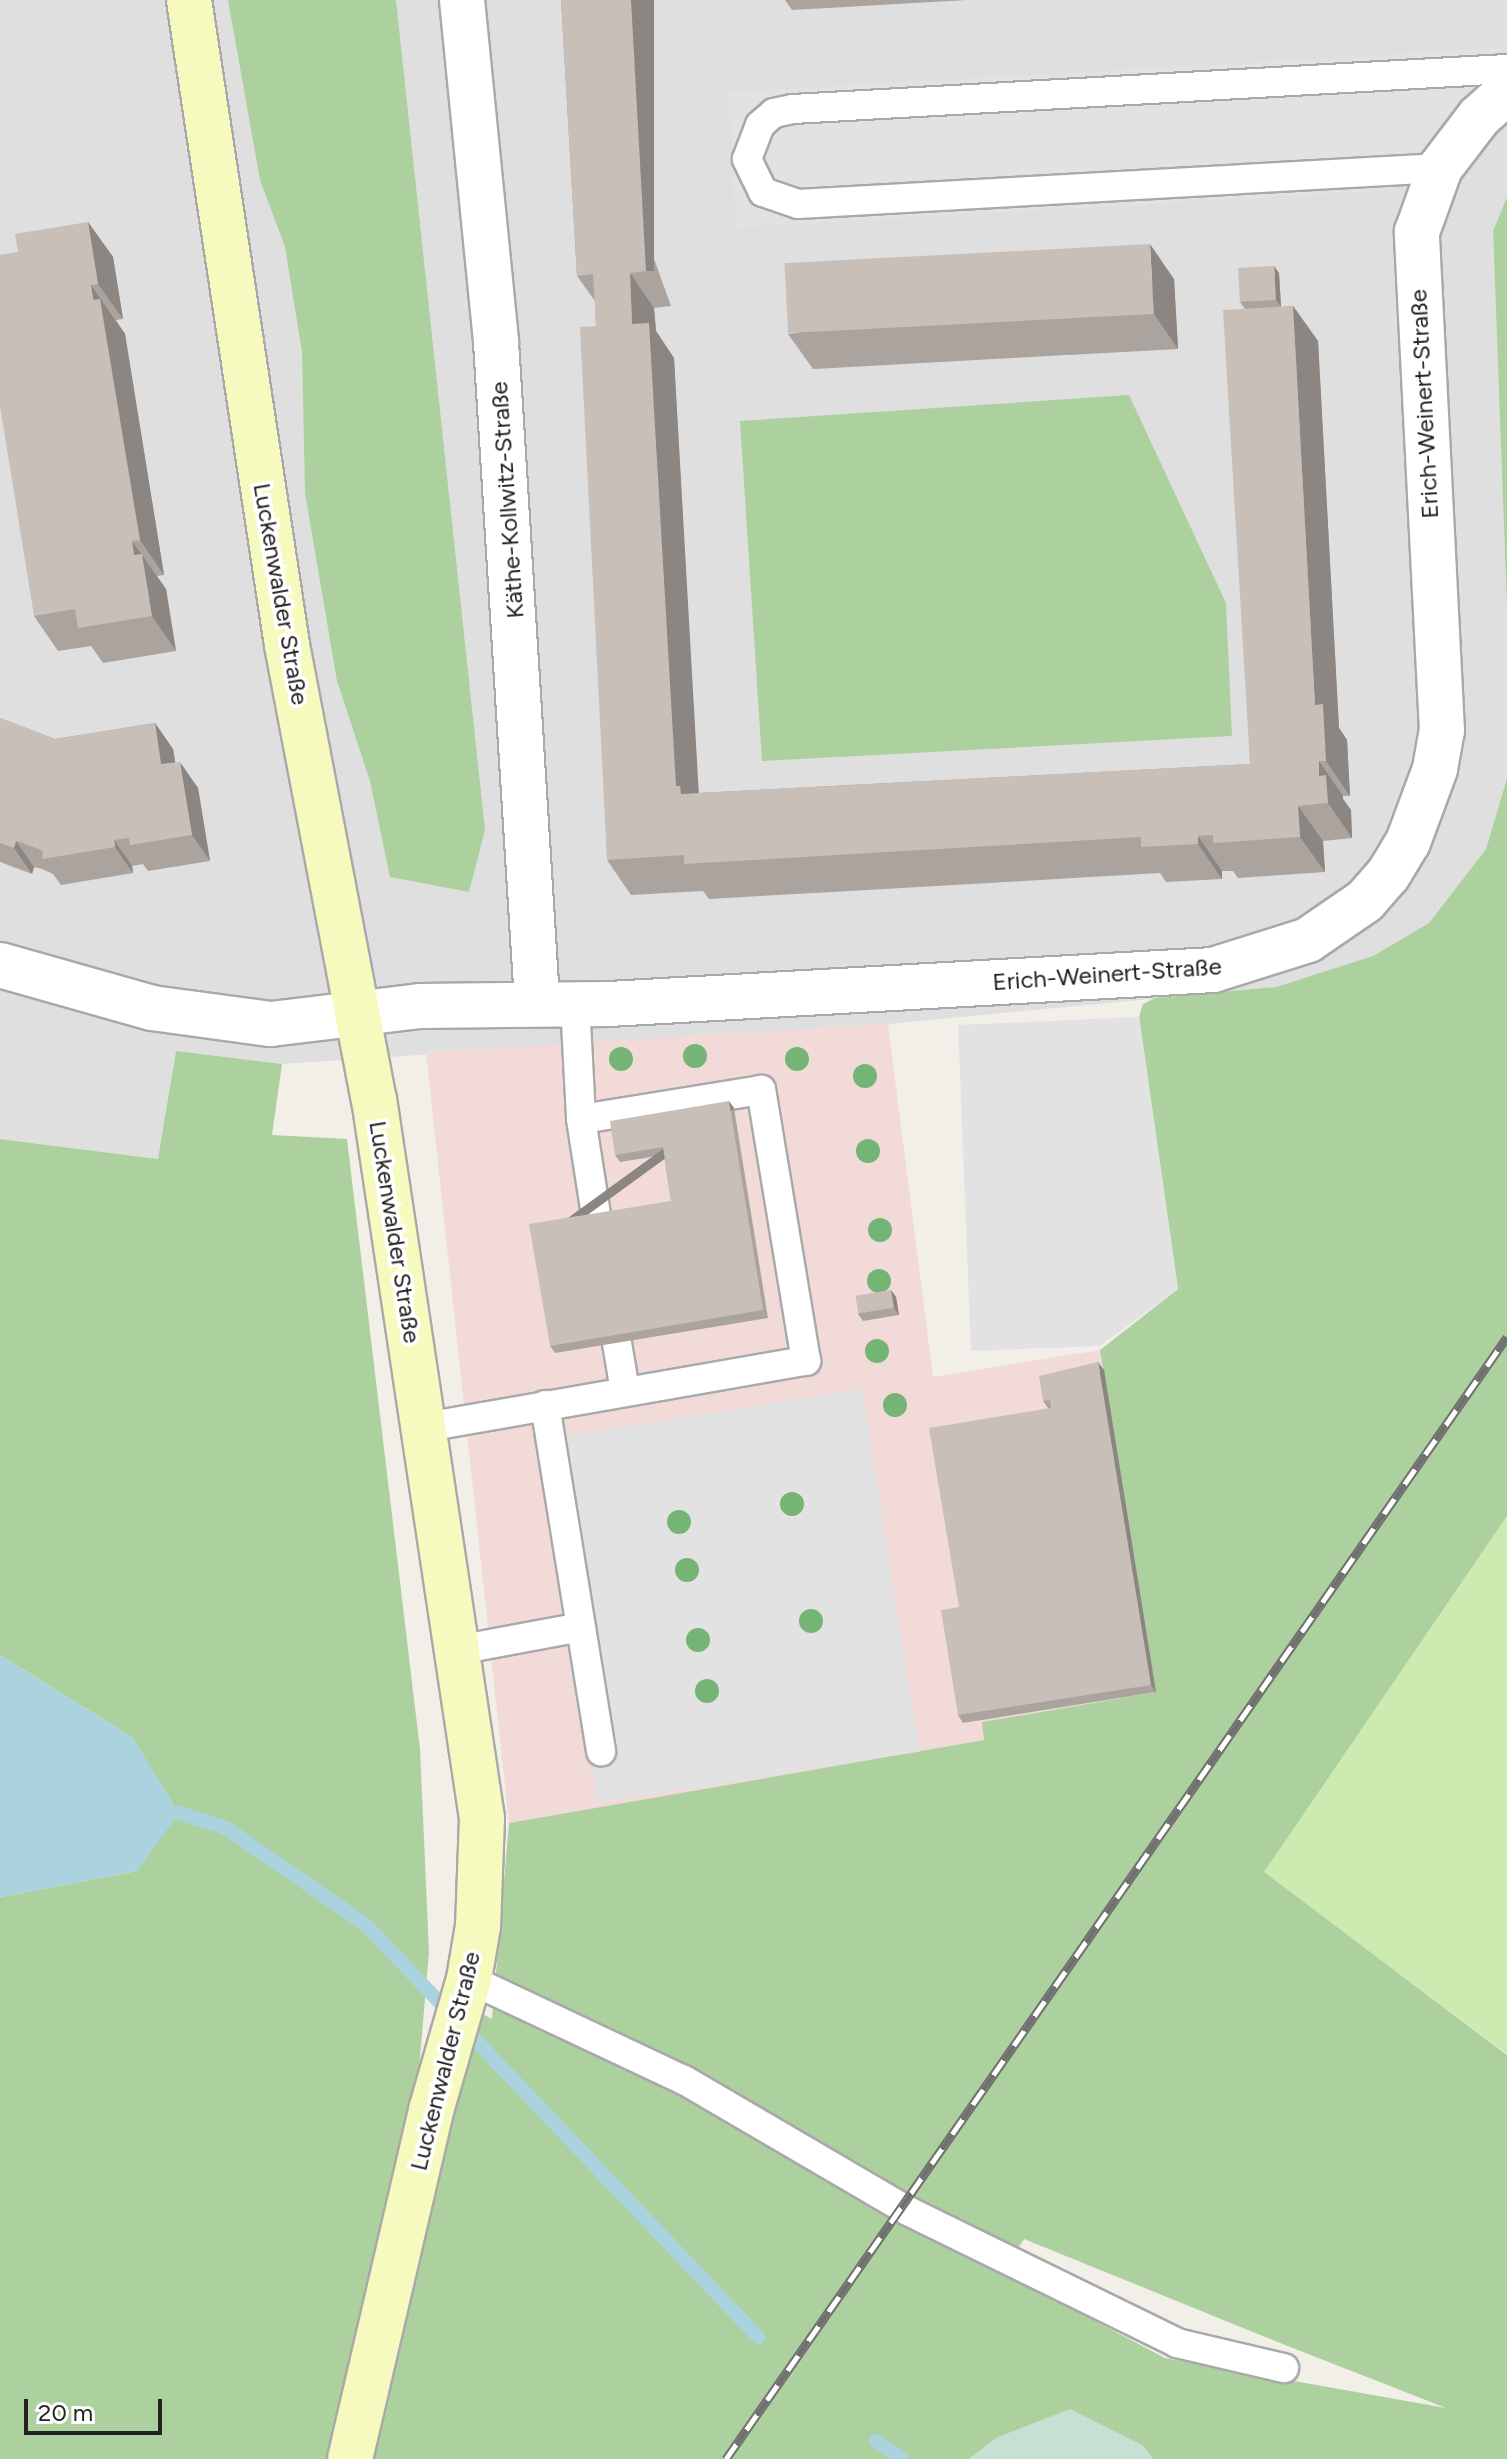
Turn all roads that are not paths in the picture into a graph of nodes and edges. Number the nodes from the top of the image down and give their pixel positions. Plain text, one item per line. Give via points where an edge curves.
1 (189, 0) edge
2 (462, 0) edge
3 (1507, 69) edge
4 (1507, 92) edge
5 (1440, 168) junction
6 (0, 965) edge
7 (556, 1002) junction
8 (358, 1014) junction
9 (581, 1119) junction
10 (597, 1221) edge
11 (617, 1343) edge
12 (625, 1391) junction
13 (545, 1405) junction
14 (426, 1427) junction
15 (581, 1627) junction
16 (458, 1650) junction
17 (601, 1752) dead end
18 (468, 1983) junction
19 (1284, 2368) dead end
20 (350, 2459) edge

1 - 8 main road, Luckenwalder Straße via 287,645
2 - 7 street, Käthe-Kollwitz-Straße
3 - 5 lane via 793,109 774,113 760,125 747,159 763,192 798,204
4 - 5 street, Erich-Weinert-Straße via 1479,117
5 - 7 street, Erich-Weinert-Straße via 1422,209 1416,255 1442,731 1435,769 1408,842 1365,901 1308,940 1213,970
6 - 8 street, Erich-Weinert-Straße via 198,1017 271,1024
7 - 8 street, Erich-Weinert-Straße via 420,1006
7 - 9 lane
8 - 14 main road, Luckenwalder Straße
9 - 10 lane
9 - 12 lane via 761,1090 804,1346 806,1361
11 - 12 lane
12 - 13 lane
13 - 14 lane
13 - 15 lane
14 - 16 main road, Luckenwalder Straße
15 - 16 lane
15 - 17 lane
16 - 18 main road, Luckenwalder Straße via 482,1818 478,1926
18 - 19 lane via 684,2080 908,2211 1177,2343
18 - 20 main road, Luckenwalder Straße

